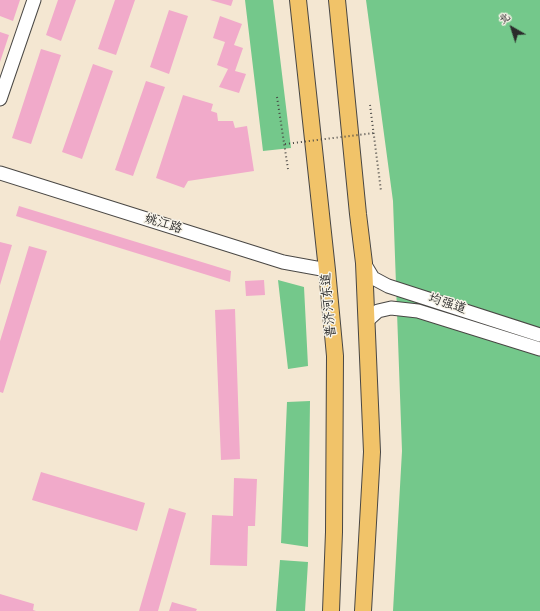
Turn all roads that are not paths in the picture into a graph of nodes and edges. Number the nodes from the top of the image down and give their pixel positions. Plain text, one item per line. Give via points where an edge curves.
1 (34, 0) edge
2 (298, 0) edge
3 (337, 0) edge
4 (0, 100) edge
5 (0, 174) edge
6 (364, 263) junction
7 (327, 270) junction
8 (367, 322) junction
9 (540, 335) edge
10 (540, 349) edge
11 (331, 611) edge
12 (362, 611) edge

1 - 4 street
2 - 7 main road, 普济河东道
3 - 6 main road
5 - 7 street, 姚江路 via 283,262
6 - 8 main road
6 - 9 street, 均强道 via 373,278 388,286
7 - 11 main road, 普济河东道 via 335,356
8 - 10 street, 均强道 via 378,311 390,308 418,310
8 - 12 main road via 372,452

